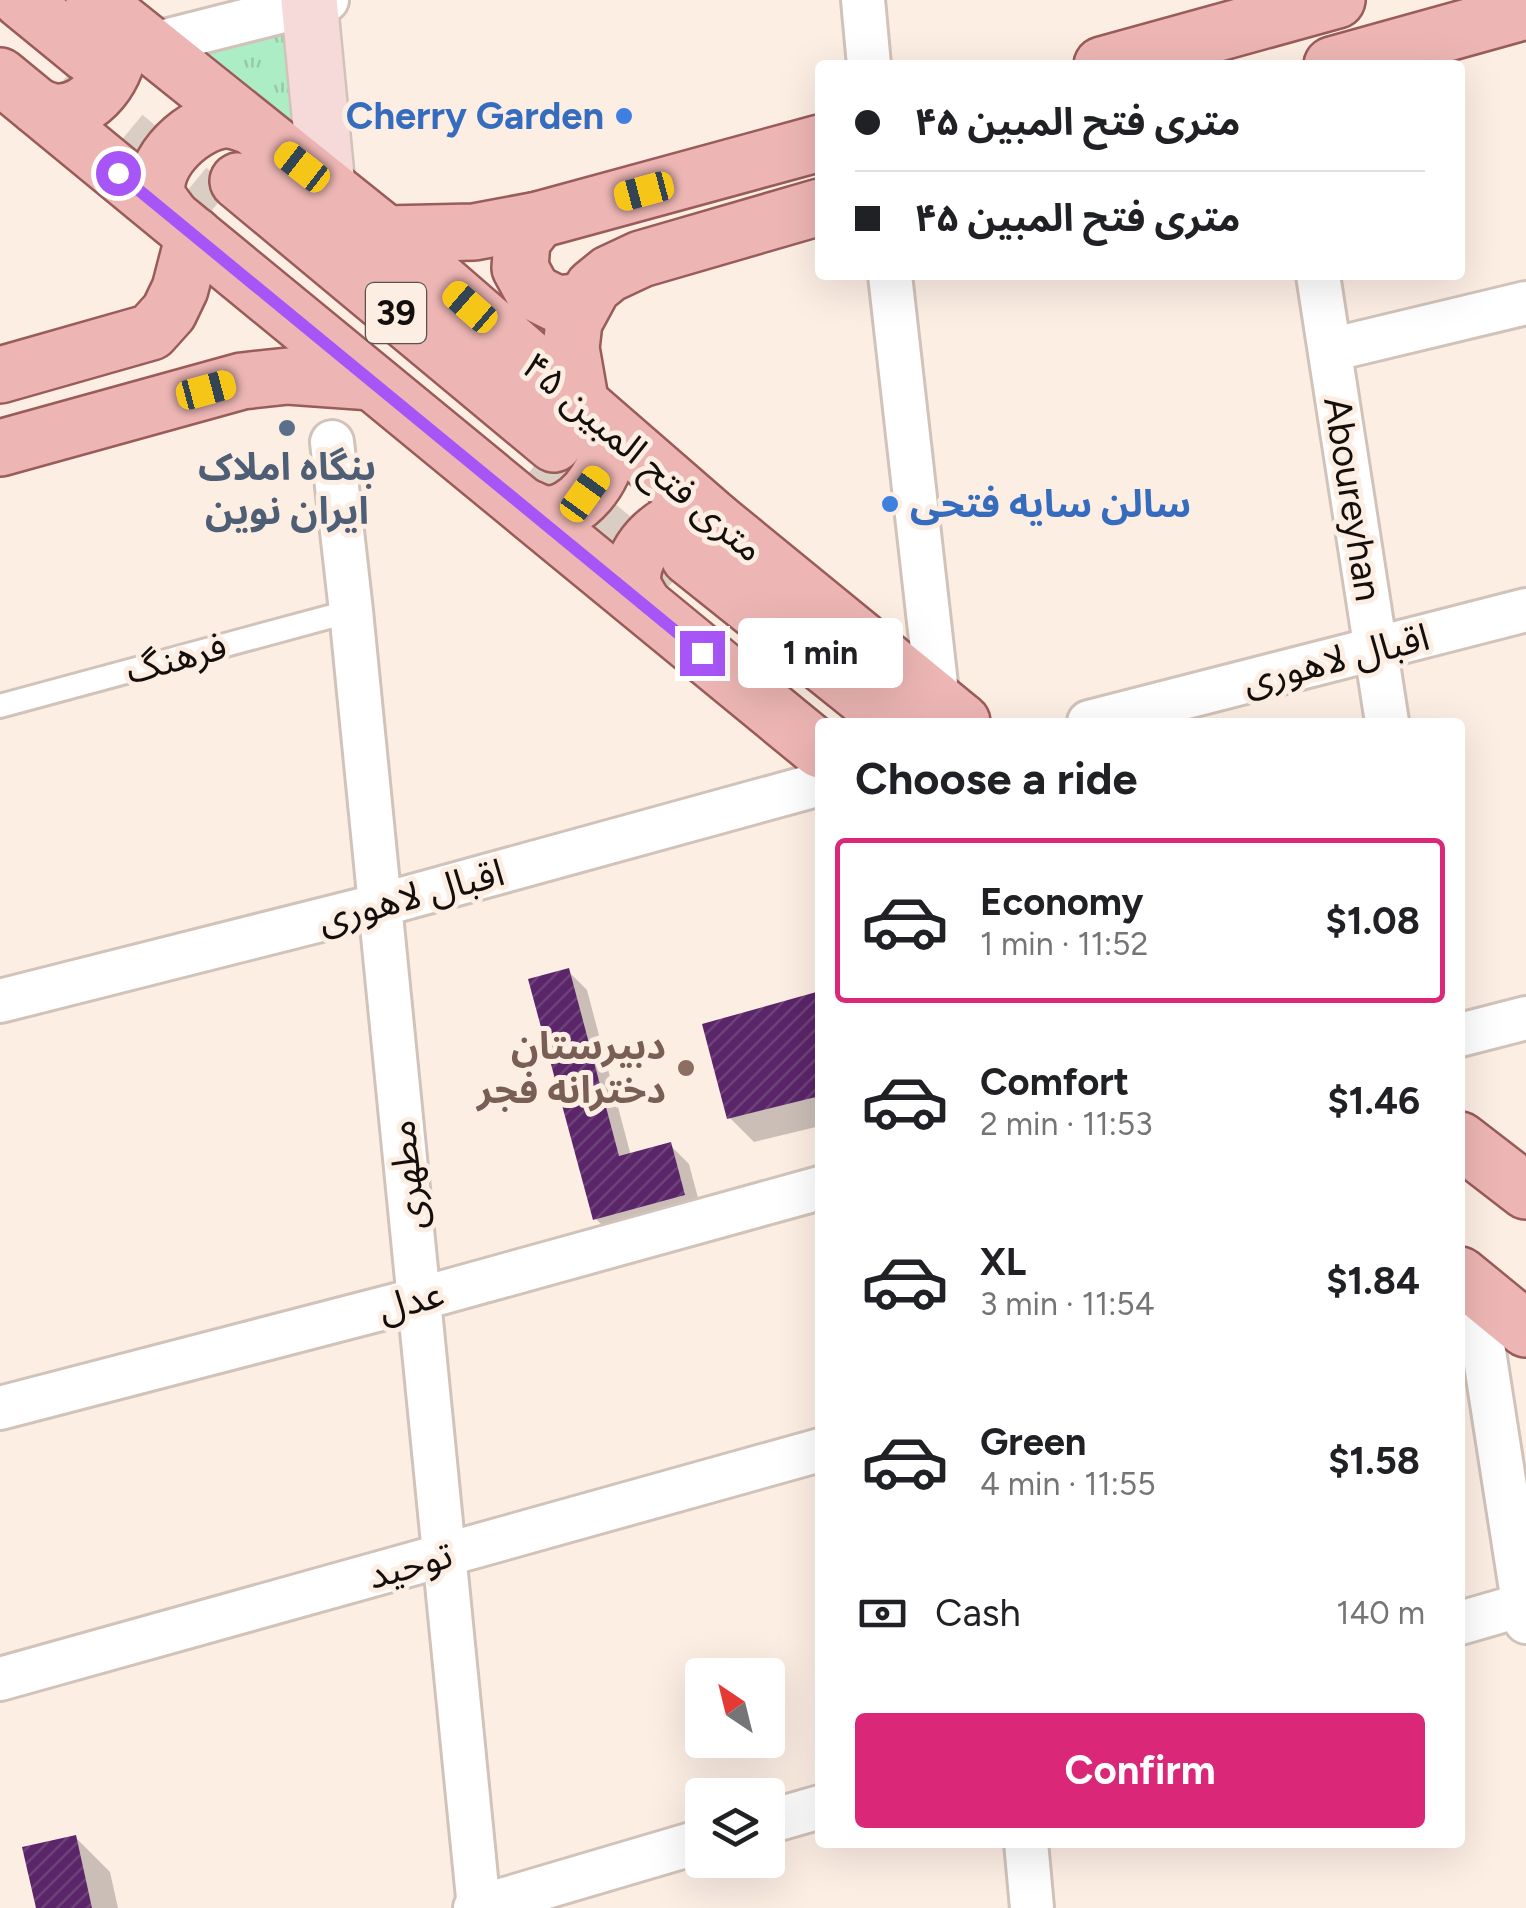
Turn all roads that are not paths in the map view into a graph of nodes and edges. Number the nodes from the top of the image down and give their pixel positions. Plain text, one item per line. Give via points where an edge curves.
1 (21, 0) edge
2 (863, 0) edge
3 (1337, 0) edge
4 (315, 2) edge
5 (1283, 7) edge
6 (1526, 11) edge
7 (0, 33) edge
8 (78, 55) edge
9 (869, 60) edge
10 (1118, 60) edge
11 (1350, 60) edge
12 (250, 126) junction
13 (815, 143) edge
14 (327, 188) junction
15 (815, 208) edge
16 (204, 210) junction
17 (538, 220) junction
18 (386, 234) junction
19 (890, 280) edge
20 (1319, 280) edge
21 (584, 301) junction
22 (1526, 303) edge
23 (151, 332) junction
24 (1330, 350) junction
25 (0, 375) edge
26 (372, 382) junction
27 (171, 399) junction
28 (332, 442) dead end
29 (0, 448) edge
30 (559, 450) junction
31 (679, 566) junction
32 (351, 610) junction
33 (1526, 610) edge
34 (1376, 648) junction
35 (0, 706) edge
36 (931, 716) edge
37 (832, 718) edge
38 (1105, 718) edge
39 (1387, 718) edge
40 (815, 743) edge
41 (815, 785) edge
42 (380, 905) junction
43 (0, 1001) edge
44 (1526, 1018) edge
45 (1465, 1035) edge
46 (1465, 1144) edge
47 (815, 1189) edge
48 (1526, 1192) edge
49 (1480, 1280) edge
50 (419, 1300) junction
51 (1526, 1330) edge
52 (0, 1408) edge
53 (815, 1451) edge
54 (444, 1555) junction
55 (1525, 1610) edge
56 (1465, 1621) edge
57 (0, 1678) edge
58 (815, 1808) edge
59 (785, 1817) edge
60 (685, 1846) edge
61 (1027, 1848) edge
62 (478, 1908) edge
63 (1032, 1908) edge

1 - 8 main road, 39
2 - 9 street
3 - 5 main road
4 - 8 street
4 - 14 street
5 - 10 main road
6 - 11 main road
7 - 8 main road, 39
8 - 12 main road, ۴۵ متری فتح المبین / 39
8 - 16 main road, ۴۵ متری فتح المبین / 39
12 - 14 main road, ۴۵ متری فتح المبین / 39
12 - 16 main road via 228,120 205,125 168,156 158,195
13 - 17 main road
14 - 18 main road, ۴۵ متری فتح المبین / 39
15 - 21 main road via 642,259 610,274
16 - 23 main road via 180,289
16 - 26 main road, ۴۵ متری فتح المبین / 39
16 - 30 main road, 39
17 - 18 main road via 474,232
17 - 21 main road via 522,241 520,268 533,292 557,304
18 - 30 main road, ۴۵ متری فتح المبین / 39
19 - 36 street
20 - 24 street, Aboureyhan
21 - 30 main road via 574,322
22 - 24 street
23 - 25 main road
23 - 27 main road via 177,341 190,364 182,390
24 - 34 street, Aboureyhan
26 - 27 main road, 39 via 288,376
26 - 30 main road, ۴۵ متری فتح المبین / 39
27 - 29 main road, 39
28 - 32 street, مطهری
30 - 31 main road, ۴۵ متری فتح المبین / 39
30 - 31 main road, ۴۵ متری فتح المبین / 39
31 - 36 main road, 39
31 - 37 main road, 39
31 - 40 main road, ۴۵ متری فتح المبین / 39
32 - 35 lane, فرهنگ
32 - 42 street, مطهری
33 - 34 street, اقبال لاهوری
34 - 38 street, اقبال لاهوری
34 - 39 street, Aboureyhan
41 - 42 street, اقبال لاهوری
42 - 43 street, اقبال لاهوری
42 - 50 street, مطهری
44 - 45 street
46 - 48 main road
47 - 50 street, عدل
49 - 51 main road
49 - 55 street
50 - 52 street, عدل
50 - 54 street, مطهری
53 - 54 street, توحید
54 - 57 street, توحید
54 - 62 street, مطهری
55 - 56 street
58 - 59 street
60 - 62 street
61 - 63 street

